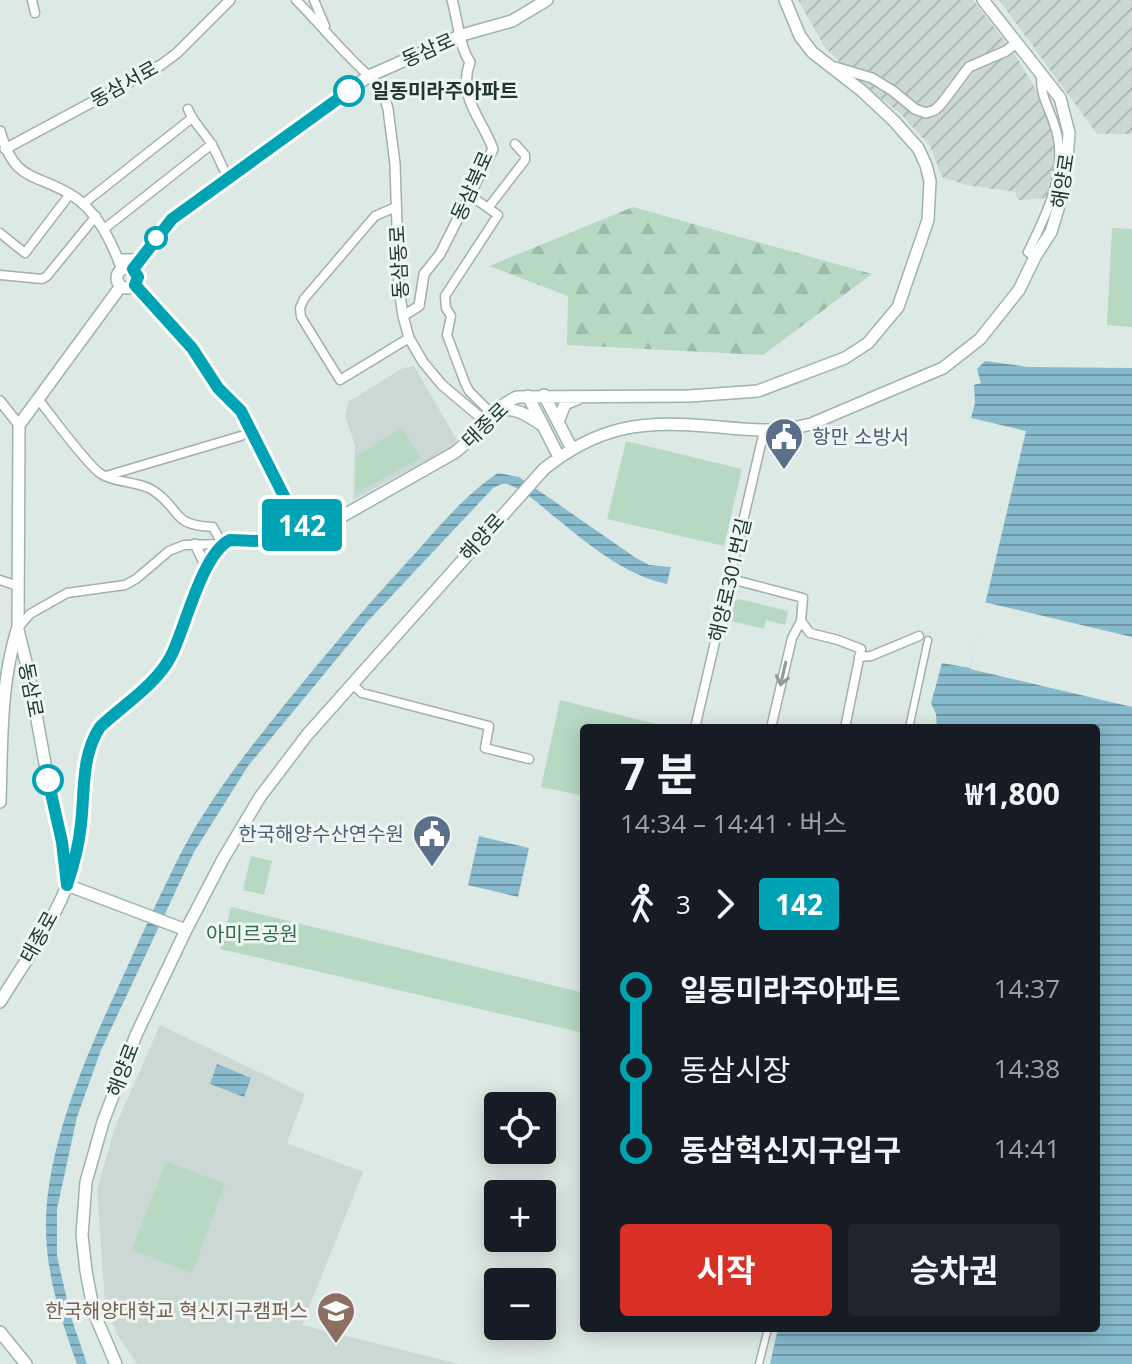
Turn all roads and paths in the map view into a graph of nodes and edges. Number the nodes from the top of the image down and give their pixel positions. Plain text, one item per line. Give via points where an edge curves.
1 (32, 0) edge
2 (230, 0) edge
3 (296, 0) edge
4 (314, 0) edge
5 (452, 0) edge
6 (547, 0) edge
7 (785, 0) edge
8 (983, 0) edge
9 (35, 13) dead end
10 (327, 30) junction
11 (462, 35) junction
12 (1015, 44) junction
13 (829, 65) junction
14 (369, 76) junction
15 (872, 78) junction
16 (862, 91) junction
17 (188, 109) dead end
18 (192, 118) junction
19 (0, 131) edge
20 (212, 144) junction
21 (515, 144) dead end
22 (5, 149) junction
23 (229, 178) junction
24 (70, 194) junction
25 (478, 201) dead end
26 (83, 204) junction
27 (396, 207) junction
28 (488, 208) junction
29 (96, 216) junction
30 (104, 229) junction
31 (0, 233) edge
32 (128, 265) junction
33 (0, 275) edge
34 (135, 285) junction
35 (121, 286) junction
36 (403, 316) junction
37 (409, 338) junction
38 (544, 395) junction
39 (528, 396) junction
40 (584, 396) junction
41 (38, 399) junction
42 (0, 401) edge
43 (491, 415) junction
44 (558, 422) junction
45 (19, 425) junction
46 (543, 427) junction
47 (764, 431) junction
48 (241, 436) dead end
49 (572, 449) junction
50 (559, 457) junction
51 (105, 476) junction
52 (309, 535) junction
53 (195, 544) junction
54 (222, 544) junction
55 (207, 569) junction
56 (731, 579) junction
57 (0, 580) edge
58 (18, 586) junction
59 (801, 621) junction
60 (18, 630) junction
61 (810, 633) junction
62 (792, 638) junction
63 (924, 638) joint
64 (859, 657) junction
65 (352, 684) junction
66 (696, 724) edge
67 (772, 724) edge
68 (846, 724) edge
69 (910, 724) edge
70 (529, 759) dead end
71 (0, 802) edge
72 (67, 885) junction
73 (186, 930) junction
74 (0, 1002) edge
75 (0, 1332) edge
76 (767, 1332) edge
77 (26, 1364) edge
78 (116, 1364) edge
79 (759, 1364) edge

1 - 9 street
2 - 22 street, 동삼서로 via 161,65
3 - 10 street
4 - 10 street
5 - 11 street, 동삼북로
6 - 11 main road, 동삼로 via 512,21
7 - 13 main road, 태종로 via 800,36
8 - 12 main road, 해양로
10 - 14 street
11 - 14 main road, 동삼로
11 - 36 street, 동삼북로 via 470,62 466,89 493,149 440,254 424,274 419,306
12 - 15 street via 969,67 942,103 926,113
12 - 47 main road, 해양로 via 1060,98 1069,133 1061,204 1019,290 980,339 943,368 811,424
13 - 15 street
13 - 16 main road, 태종로
14 - 23 main road, 동삼로
14 - 27 street, 동삼동로 via 383,92 388,109
15 - 16 street
16 - 40 main road, 태종로 via 908,134 930,181 928,220 918,253 898,307 882,328 845,358 758,391
17 - 18 street
18 - 20 street
18 - 26 street
19 - 22 street
20 - 23 street
20 - 30 street
21 - 28 street via 525,160
22 - 24 street via 30,178
23 - 32 main road, 동삼로 via 172,219
24 - 26 street
24 - 31 street via 25,253
25 - 28 street
26 - 29 street
27 - 36 street, 동삼동로
27 - 37 street via 369,222 300,308 340,380
28 - 43 street via 498,215 444,302 451,316 447,335 465,383
29 - 30 street
29 - 33 street via 47,276
30 - 32 street
32 - 34 main road via 138,277
32 - 35 main road via 117,279
34 - 35 main road
34 - 52 street via 241,411
35 - 41 main road
36 - 37 street, 동삼동로
37 - 43 street, 동삼동로 via 442,385
38 - 39 main road, 태종로
38 - 40 main road, 태종로
38 - 44 main road
39 - 43 main road, 태종로 via 509,400
39 - 46 main road
40 - 44 main road via 565,404
41 - 45 main road
41 - 51 street
42 - 45 street
43 - 46 main road via 518,410
43 - 52 main road, 태종로 via 454,453
44 - 49 main road
45 - 58 main road, 동삼로
46 - 50 main road
47 - 49 main road, 해양로 via 656,424 613,429
47 - 56 street, 해양로301번길
48 - 51 street
49 - 50 main road, 해양로
50 - 65 main road, 해양로
51 - 54 street via 152,489 180,520 213,527
52 - 54 main road, 태종로 via 289,542
53 - 54 street
53 - 55 street
53 - 60 street via 175,548 125,585 67,593 30,614
54 - 55 main road, 태종로
55 - 72 main road, 태종로 via 170,659 100,727 89,747 77,854
56 - 59 street via 803,598
56 - 66 street, 해양로301번길
57 - 58 street
58 - 60 main road, 동삼로
59 - 61 street
59 - 62 street
60 - 71 main road via 6,657 1,692
60 - 72 main road, 동삼로
61 - 62 street
61 - 64 street via 861,649
62 -> 67 street
63 - 64 street
63 - 69 street
64 - 68 street
65 - 70 street via 362,693 489,726 485,748
65 - 73 main road, 해양로 via 260,797
72 - 73 main road
72 - 74 main road, 태종로
73 - 78 main road, 해양로 via 136,1035 86,1182 86,1271 94,1313
75 - 77 main road
76 - 79 street

